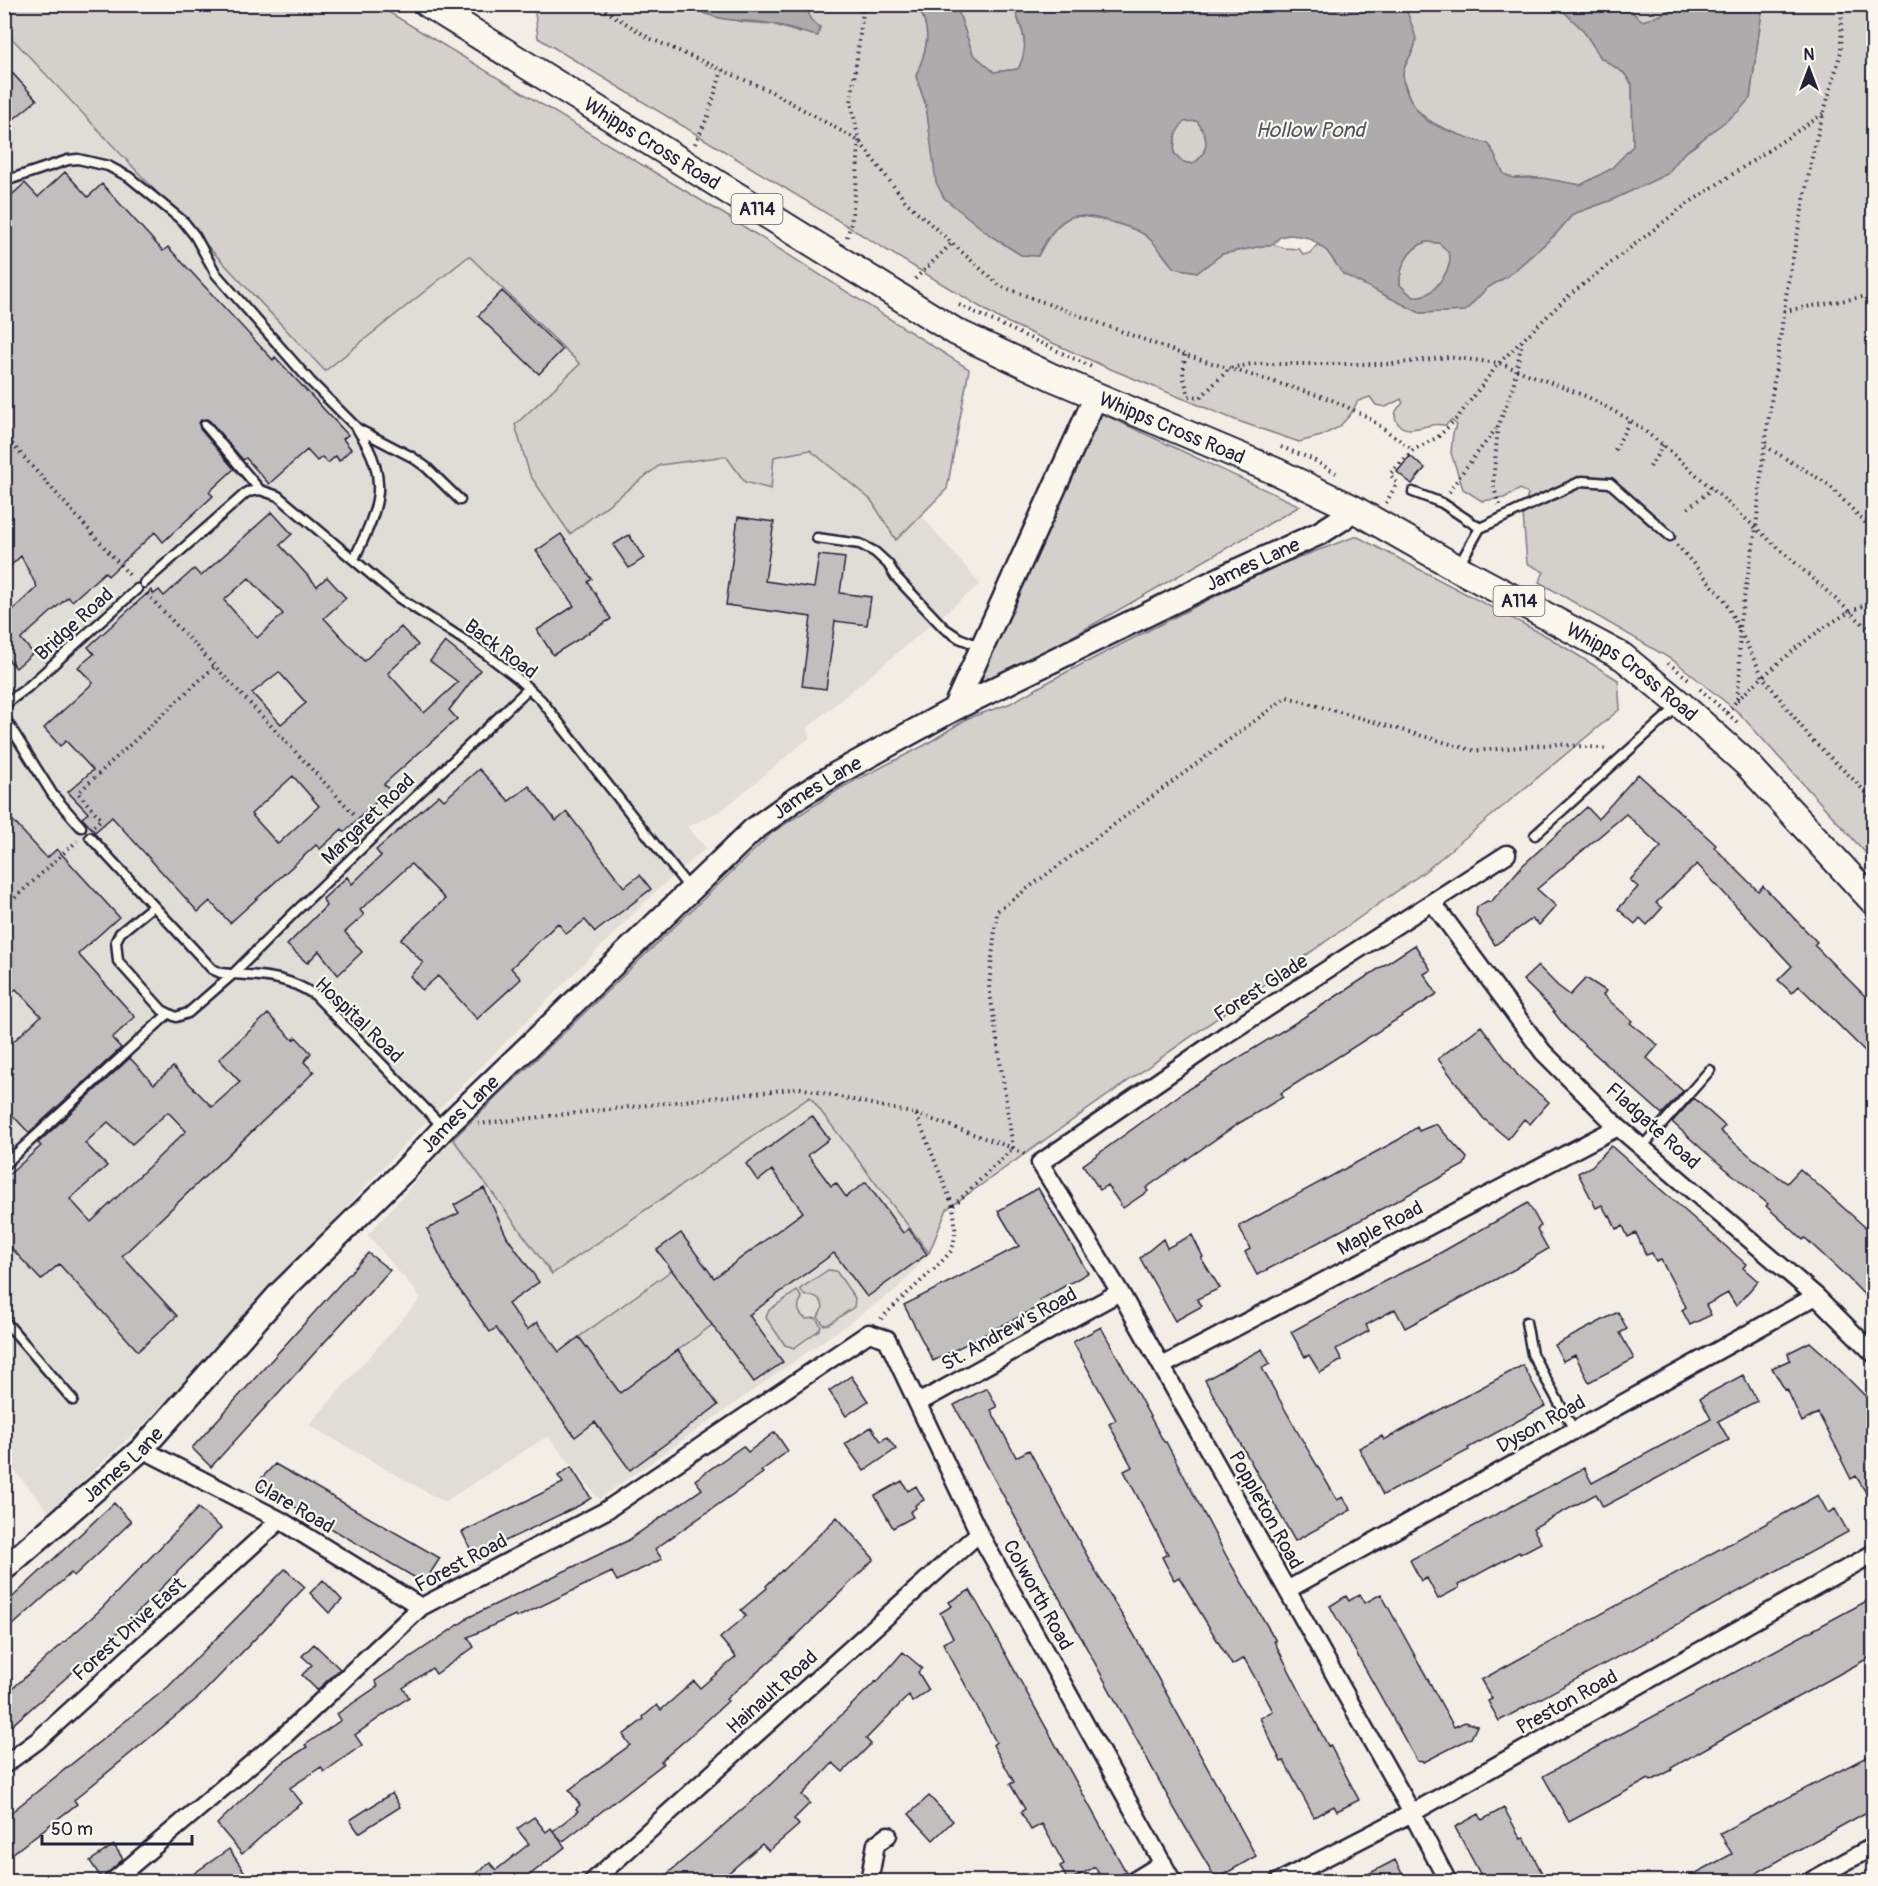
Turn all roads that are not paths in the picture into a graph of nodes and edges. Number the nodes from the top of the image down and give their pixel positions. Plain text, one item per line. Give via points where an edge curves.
1 (428, 4) edge
2 (4, 178) edge
3 (1098, 383) junction
4 (205, 424) dead end
5 (358, 429) junction
6 (260, 490) junction
7 (1413, 492) dead end
8 (460, 500) dead end
9 (1352, 508) junction
10 (1480, 528) junction
11 (1670, 536) road end
12 (817, 538) dead end
13 (354, 559) junction
14 (1457, 568) junction
15 (983, 647) junction
16 (528, 689) junction
17 (1680, 704) junction
18 (4, 705) edge
19 (954, 709) junction
20 (4, 717) edge
21 (1535, 836) dead end
22 (1507, 854) dead end
23 (690, 890) junction
24 (1874, 902) edge
25 (1433, 903) junction
26 (153, 906) junction
27 (233, 974) junction
28 (168, 1014) junction
29 (1710, 1070) dead end
30 (1618, 1126) junction
31 (444, 1128) junction
32 (1642, 1147) junction
33 (1040, 1163) joint
34 (4, 1165) edge
35 (1120, 1292) junction
36 (1816, 1296) junction
37 (4, 1320) edge
38 (1526, 1322) dead end
39 (869, 1333) joint
40 (1874, 1354) edge
41 (1162, 1366) junction
42 (73, 1400) dead end
43 (918, 1403) junction
44 (1574, 1430) junction
45 (142, 1449) junction
46 (280, 1520) junction
47 (979, 1533) junction
48 (1874, 1553) edge
49 (4, 1569) edge
50 (1287, 1590) junction
51 (421, 1607) junction
52 (4, 1765) edge
53 (1412, 1813) junction
54 (888, 1834) dead end
55 (1874, 1845) edge
56 (1163, 1863) junction
57 (112, 1881) edge
58 (592, 1881) edge
59 (869, 1881) edge
60 (1132, 1881) edge
61 (1173, 1881) edge
62 (1278, 1881) edge
63 (1448, 1881) edge
64 (1809, 1881) edge

1 - 3 main road, Whipps Cross Road / A114 via 956,332 1019,362
2 - 5 lane via 78,159 108,166 129,177 184,222 216,274
3 - 9 main road, Whipps Cross Road / A114
3 - 15 street
4 - 6 lane
5 - 8 lane via 412,457
5 - 13 lane via 375,459 379,491
6 - 13 lane, Back Road via 278,496
6 - 18 lane, Bridge Road via 247,492
7 - 10 lane via 1442,503
9 - 14 main road, Whipps Cross Road / A114
9 - 19 street, James Lane via 1320,533
10 - 11 lane via 1582,482 1610,483
10 - 14 lane
12 - 15 lane via 860,544 875,552 944,628
13 - 16 lane, Back Road via 399,598 486,654
14 - 17 main road, Whipps Cross Road / A114 via 1623,657
15 - 19 street
16 - 23 lane, Back Road via 541,700
16 - 27 lane, Margaret Road
17 - 21 lane
17 - 24 main road, Whipps Cross Road / A114 via 1747,764
19 - 23 street, James Lane via 796,798 753,830
20 - 26 lane, Hospital Road via 53,795
22 - 25 street, Forest Glade
23 - 31 street, James Lane
25 - 30 street, Fladgate Road via 1543,1052
25 - 33 street, Forest Glade via 1227,1034
26 - 27 lane, Hospital Road via 204,962 221,973
26 - 28 lane via 120,933 116,951 125,970
27 - 28 lane via 188,1013 176,1017
27 - 31 lane, Hospital Road via 278,978 315,995
28 - 34 lane
29 - 32 lane
30 - 32 street, Fladgate Road
30 - 41 street, Maple Road
31 - 45 street, James Lane via 281,1292
32 - 36 street, Fladgate Road
33 - 35 street, Poppleton Road
35 - 41 street, Poppleton Road
35 - 43 street, St. Andrew's Road
36 - 40 street, Fladgate Road
36 - 44 street, Dyson Road
37 - 42 lane
38 - 44 lane via 1532,1354
39 - 43 street, Colworth Road via 886,1339
39 - 51 street, Forest Road via 605,1511
41 - 50 street, Poppleton Road
43 - 47 street, Colworth Road
44 - 50 street, Dyson Road
45 - 46 street, Clare Road
45 - 49 street, James Lane
46 - 51 street, Clare Road
46 - 52 street, Forest Drive East via 37,1741
47 - 56 street, Colworth Road
47 - 58 street, Hainault Road
48 - 53 street, Preston Road
50 - 53 street, Poppleton Road
51 - 57 street, Forest Road via 285,1735
53 - 62 street, Preston Road
53 - 63 street, Poppleton Road
54 - 59 street via 876,1844
55 - 64 street
56 - 60 street
56 - 61 street, Colworth Road

